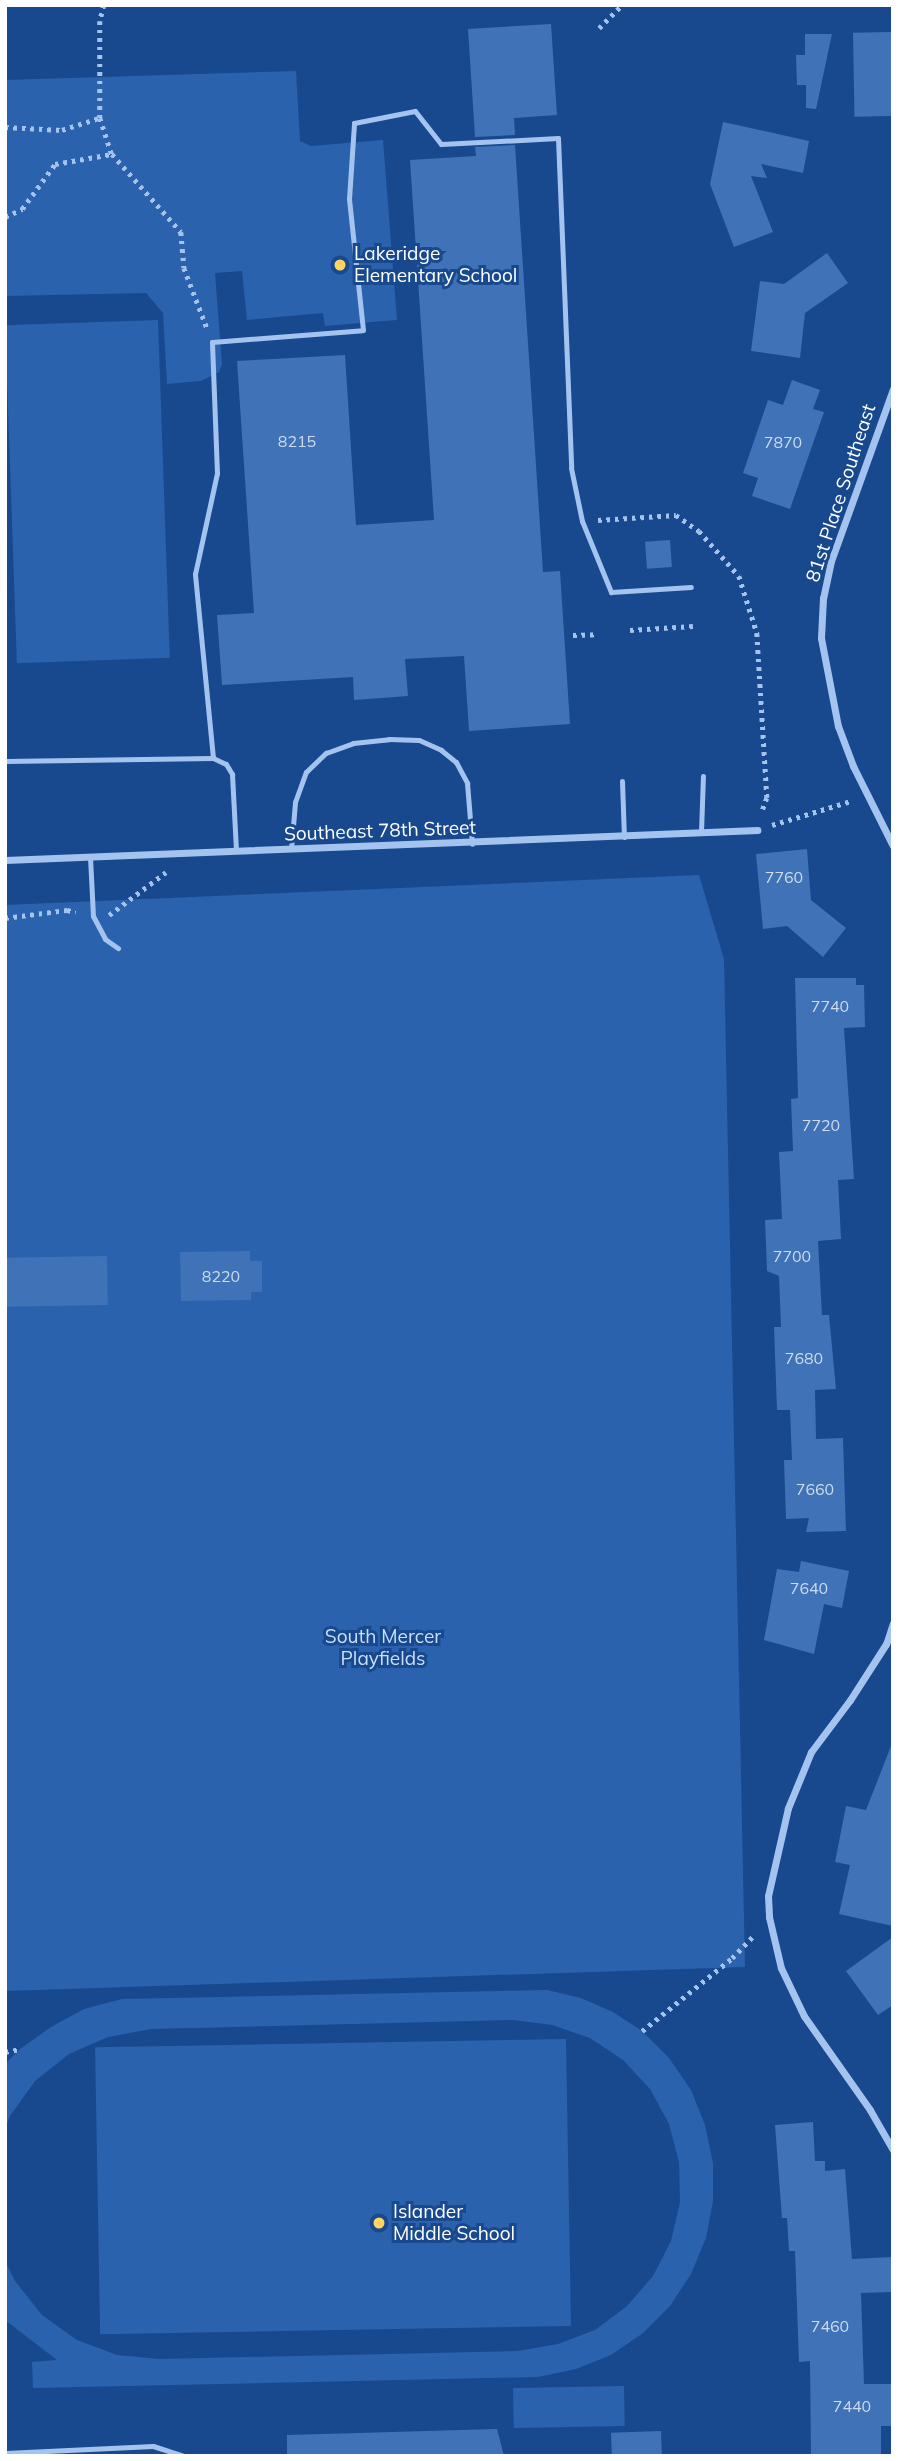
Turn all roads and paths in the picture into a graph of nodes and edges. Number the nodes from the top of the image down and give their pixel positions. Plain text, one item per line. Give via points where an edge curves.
1 (104, 5) edge
2 (622, 5) edge
3 (599, 28) dead end
4 (100, 118) junction
5 (5, 127) edge
6 (112, 154) junction
7 (5, 217) edge
8 (212, 342) junction
9 (893, 389) edge
10 (582, 521) junction
11 (691, 587) dead end
12 (694, 626) dead end
13 (630, 630) dead end
14 (598, 634) dead end
15 (573, 635) dead end
16 (213, 758) junction
17 (5, 761) edge
18 (703, 776) dead end
19 (622, 781) dead end
20 (869, 795) junction
21 (757, 830) junction
22 (701, 832) junction
23 (624, 837) junction
24 (472, 844) junction
25 (893, 846) edge
26 (291, 849) junction
27 (236, 851) junction
28 (90, 857) junction
29 (5, 860) edge
30 (118, 948) dead end
31 (893, 1623) edge
32 (889, 1646) edge
33 (769, 1917) junction
34 (642, 2031) dead end
35 (20, 2049) dead end
36 (5, 2052) edge
37 (893, 2150) edge
38 (5, 2453) edge
39 (54, 2453) edge
40 (184, 2456) edge

1 - 4 path
2 - 3 path
4 - 5 path via 62,130
4 - 6 path
6 - 7 path via 55,164 22,209
6 - 8 path via 181,232 184,268
8 - 10 lane via 363,330 349,199 354,123 415,111 441,144 558,138 571,468
8 - 16 lane via 216,473 195,574
9 - 20 street, 81st Place Southeast via 831,561 823,598 821,638 838,726
10 - 11 lane via 611,592
10 - 21 path via 676,514 699,531 739,576 757,633 767,798
12 - 13 path
14 - 15 path
16 - 17 lane
16 - 27 lane via 226,764 232,774
18 - 22 lane
19 - 23 lane
20 - 21 path
20 - 25 street, 81st Place Southeast
21 - 22 street, Southeast 78th Street
22 - 23 street, Southeast 78th Street
23 - 24 street, Southeast 78th Street
24 - 26 street, Southeast 78th Street
24 - 26 lane via 467,783 456,762 419,740 389,739 353,743 326,753 306,772 295,802
26 - 27 street, Southeast 78th Street
27 - 28 street, Southeast 78th Street
28 - 29 street, Southeast 78th Street
28 - 30 lane via 93,916 105,939
31 - 32 street
32 - 33 street via 811,1752 776,1849
33 - 34 path via 732,1958
33 - 37 street via 781,1968 804,2016
35 - 36 path
38 - 39 lane
39 - 40 lane via 153,2446

